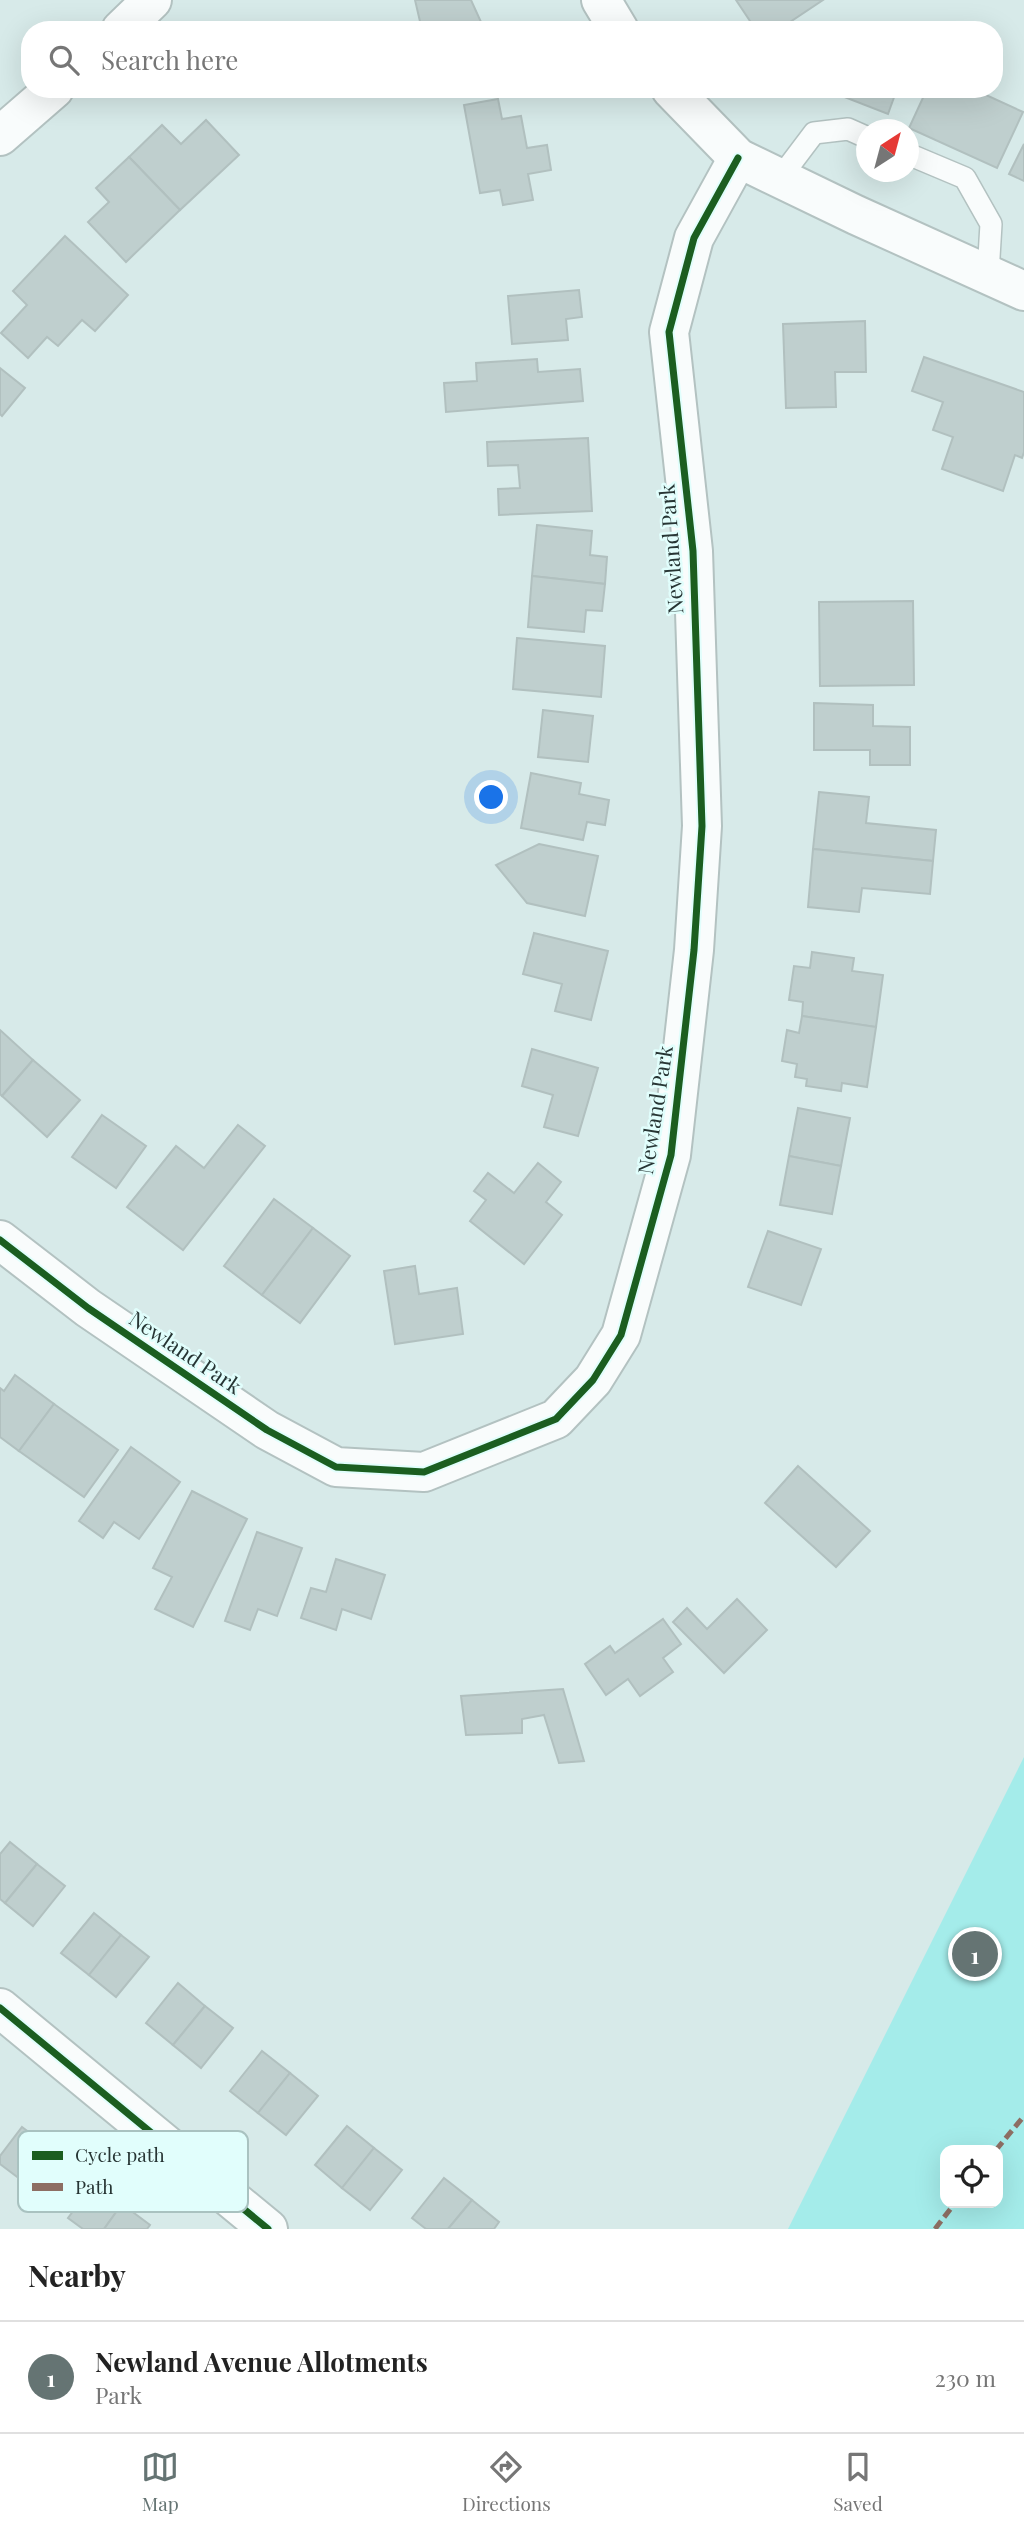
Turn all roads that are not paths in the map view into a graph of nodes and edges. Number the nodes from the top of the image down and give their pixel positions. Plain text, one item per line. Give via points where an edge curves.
1 (152, 0) edge
2 (601, 0) edge
3 (130, 21) edge
4 (614, 21) edge
5 (44, 98) edge
6 (680, 98) edge
7 (856, 133) edge
8 (0, 136) edge
9 (738, 158) junction
10 (919, 159) edge
11 (780, 178) junction
12 (988, 274) junction
13 (1024, 291) edge
14 (0, 1240) edge
15 (0, 2008) edge
16 (149, 2131) edge
17 (247, 2212) edge
18 (268, 2229) edge

1 - 3 street
2 - 4 street
5 - 8 street
6 - 9 street
7 - 11 lane via 848,129 814,133
9 - 11 street
9 - 14 street, Newland Park via 694,238 669,332 693,551 702,826 694,950 671,1155 621,1335 593,1380 556,1419 424,1472 336,1467 256,1423 88,1308
10 - 12 lane via 965,178 990,224
11 - 12 street
12 - 13 street
15 - 16 street
17 - 18 street

